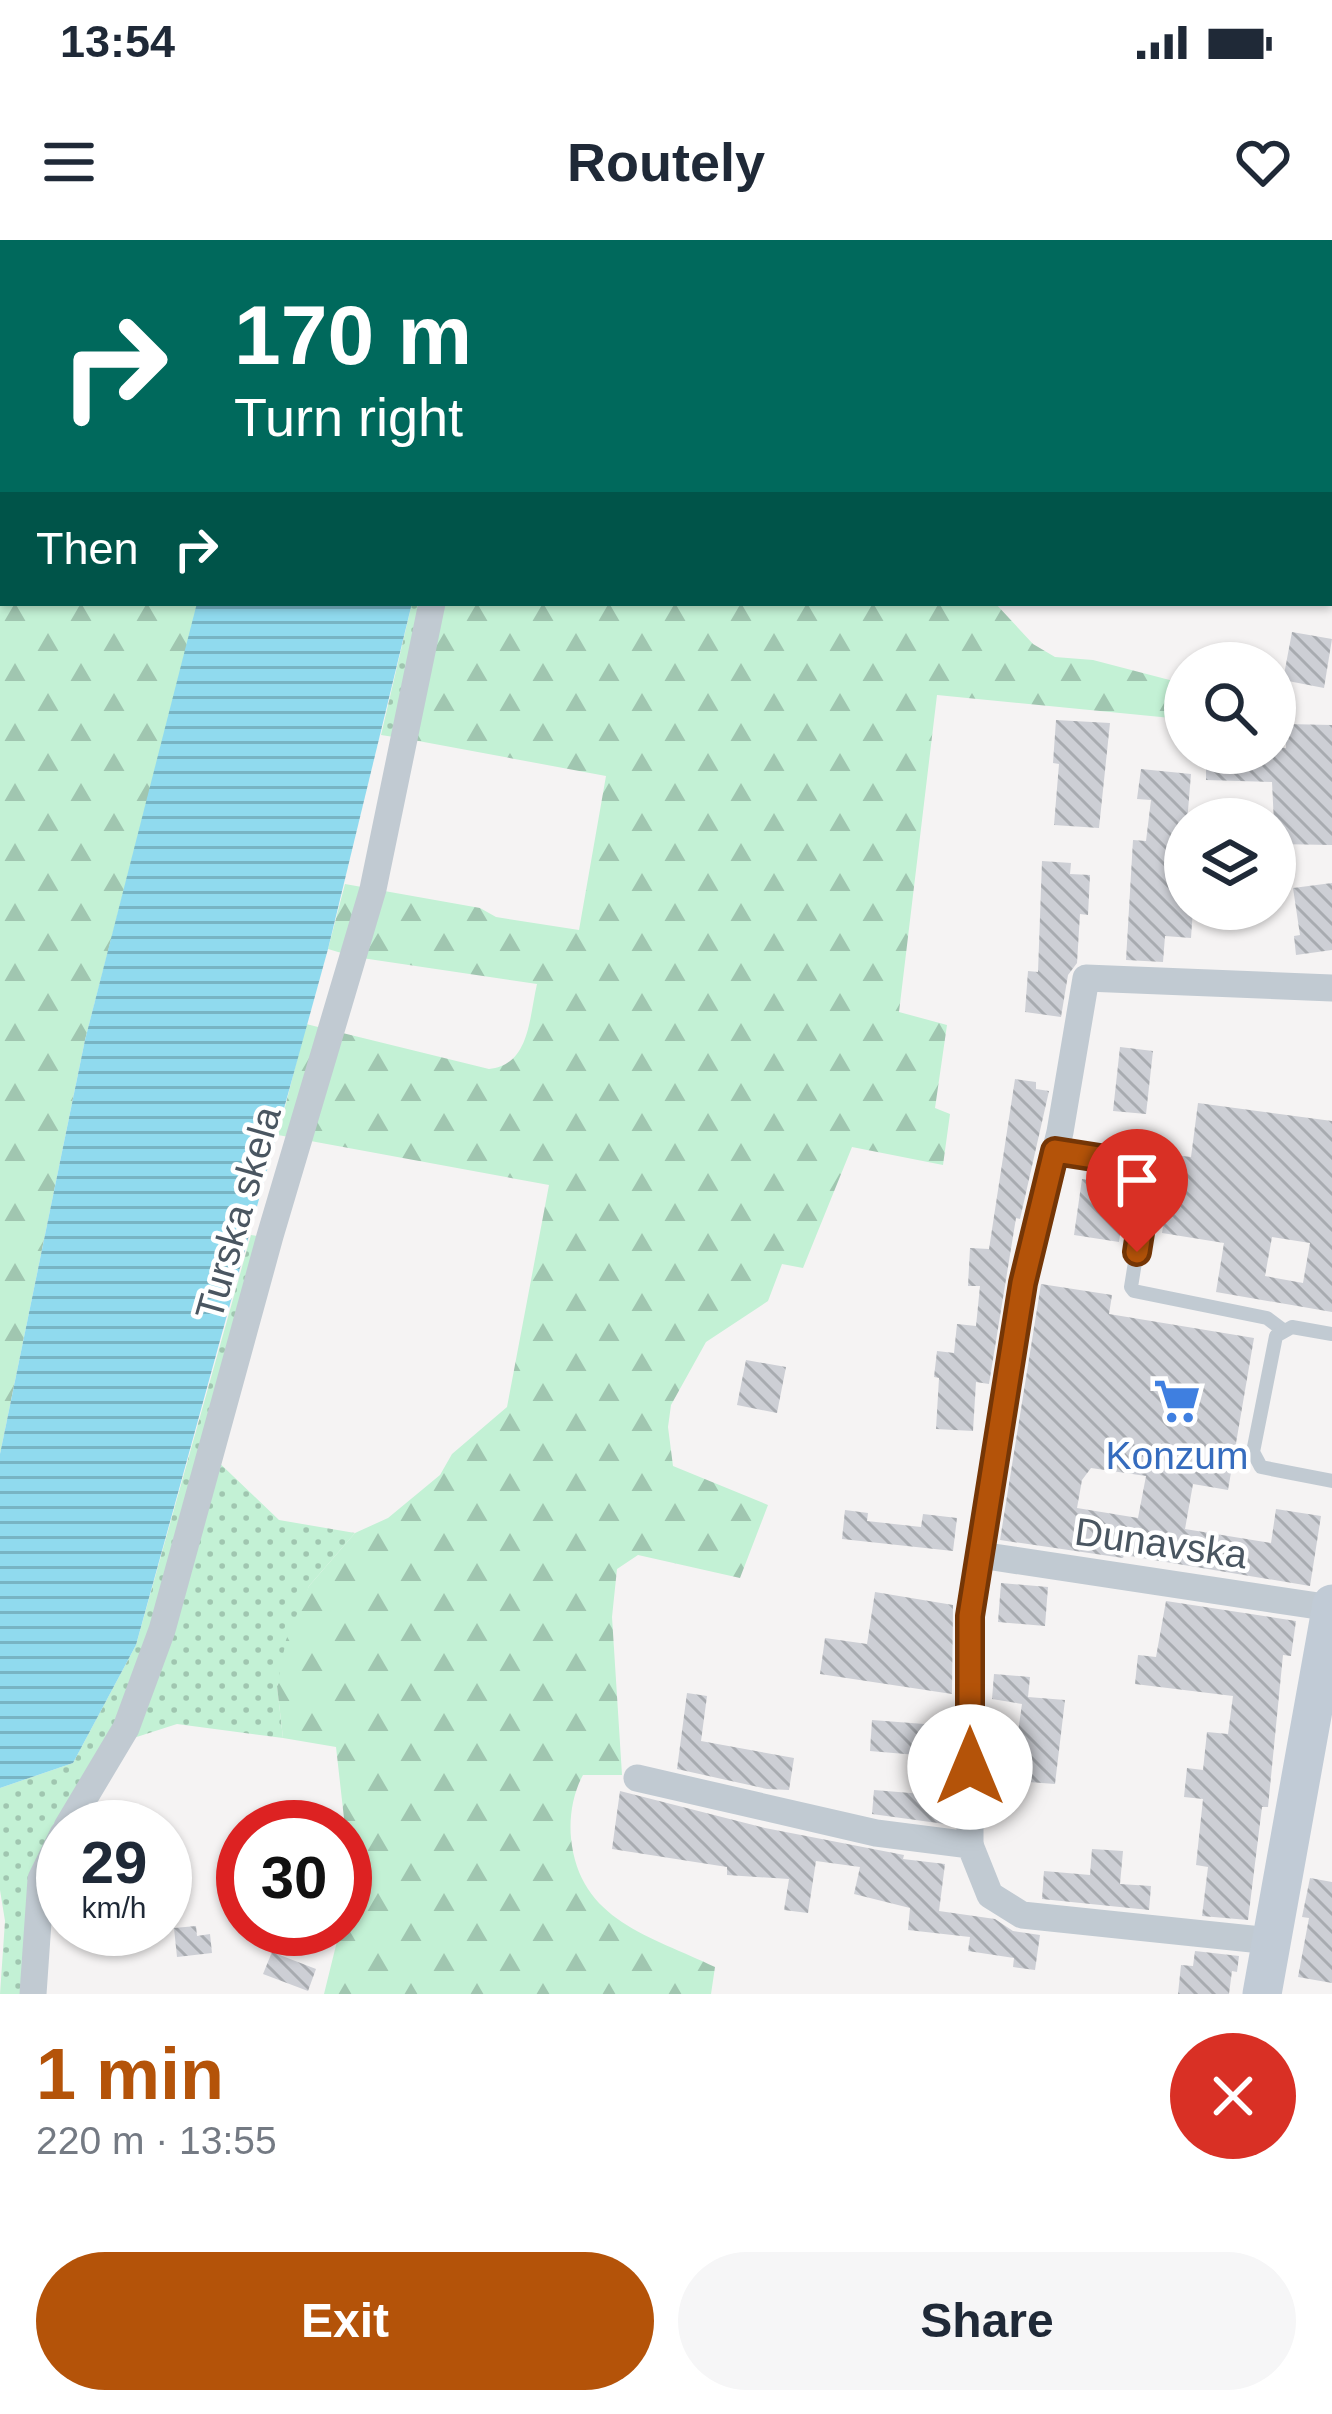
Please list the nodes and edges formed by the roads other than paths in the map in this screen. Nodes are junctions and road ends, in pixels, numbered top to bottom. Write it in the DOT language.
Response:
graph roads {
  1 [pos="431,606"];
  2 [pos="1332,988"];
  3 [pos="1055,1151"];
  4 [pos="1283,1330"];
  5 [pos="1332,1334"];
  6 [pos="1332,1481"];
  7 [pos="980,1556"];
  8 [pos="1332,1606"];
  9 [pos="637,1778"];
  10 [pos="83,1800"];
  11 [pos="970,1845"];
  12 [pos="1271,1941"];
  13 [pos="36,1951"];
  14 [pos="33,1994"];
  15 [pos="1262,1994"];
  1 -- 10 [label="street, Turska skela"];
  2 -- 3 [label="street"];
  3 -- 4 [label="lane"];
  3 -- 7 [label="street"];
  4 -- 5 [label="lane"];
  4 -- 6 [label="lane"];
  7 -- 8 [label="street, Dunavska"];
  7 -- 11 [label="street"];
  8 -- 12 [label="main road"];
  9 -- 11 [label="street"];
  11 -- 12 [label="street"];
  12 -- 15 [label="main road"];
  13 -- 14 [label="street, Turska skela"];
}
